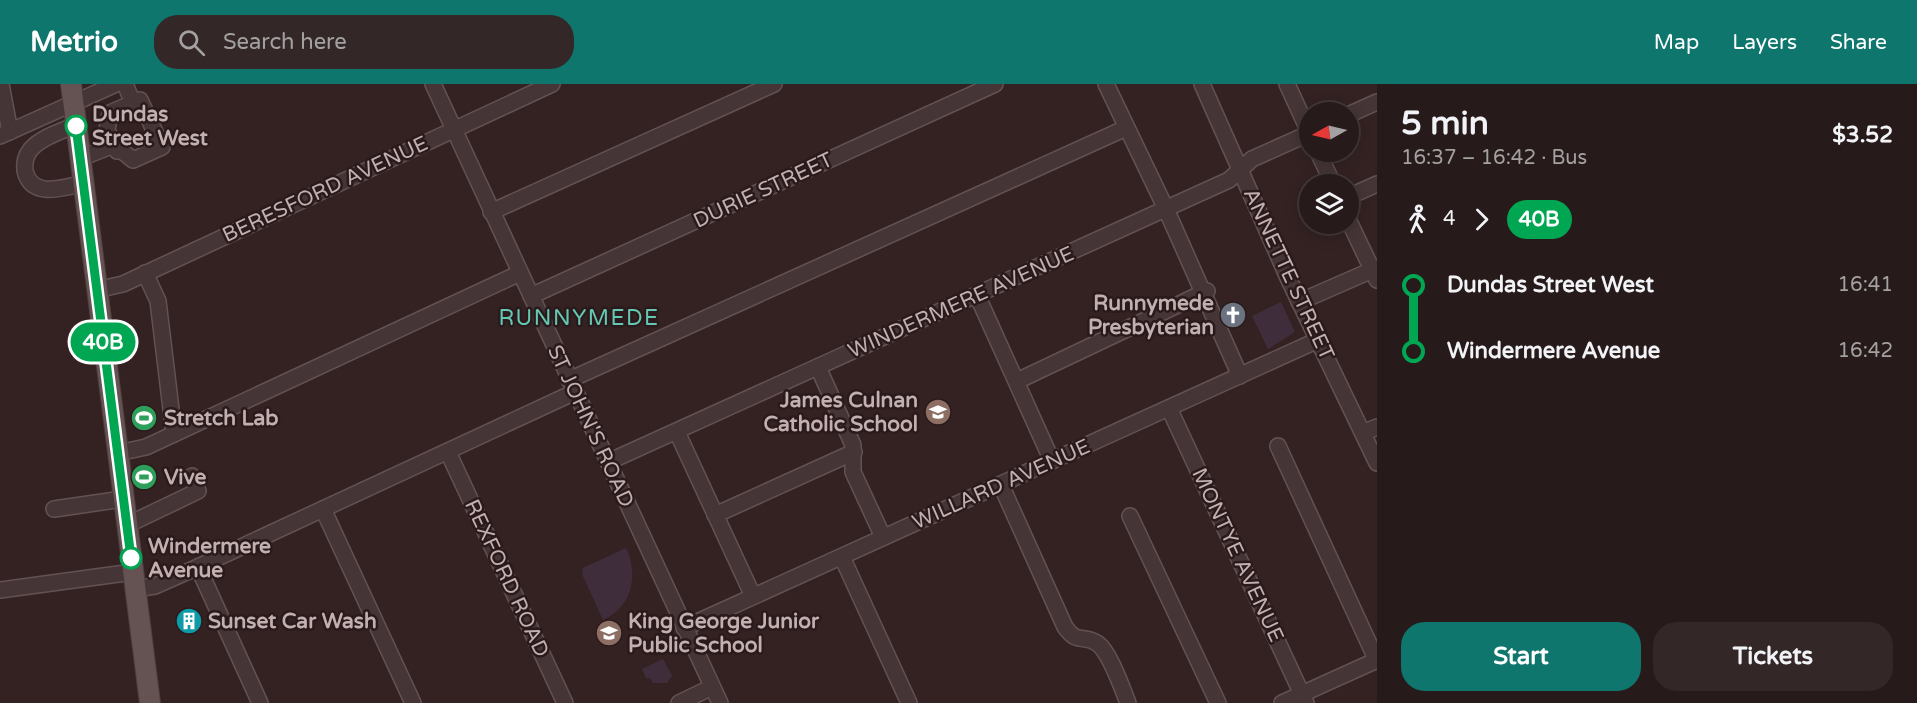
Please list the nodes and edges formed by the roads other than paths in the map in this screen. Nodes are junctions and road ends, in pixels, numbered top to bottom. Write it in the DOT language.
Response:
graph roads {
  1 [pos="1,84"];
  2 [pos="116,84"];
  3 [pos="125,84"];
  4 [pos="433,84"];
  5 [pos="552,84"];
  6 [pos="774,84"];
  7 [pos="995,84"];
  8 [pos="1106,84"];
  9 [pos="1203,84"];
  10 [pos="1287,84"];
  11 [pos="72,94"];
  12 [pos="1377,102"];
  13 [pos="133,103"];
  14 [pos="1359,110"];
  15 [pos="1299,111"];
  16 [pos="76,125"];
  17 [pos="1126,128"];
  18 [pos="453,129"];
  19 [pos="5,134"];
  20 [pos="1299,138"];
  21 [pos="114,145"];
  22 [pos="81,158"];
  23 [pos="1241,170"];
  24 [pos="85,183"];
  25 [pos="1377,184"];
  26 [pos="1359,192"];
  27 [pos="1166,209"];
  28 [pos="491,212"];
  29 [pos="1356,234"];
  30 [pos="146,273"];
  31 [pos="520,273"];
  32 [pos="1376,273"];
  33 [pos="96,290"];
  34 [pos="1205,292"];
  35 [pos="977,295"];
  36 [pos="531,296"];
  37 [pos="1299,302"];
  38 [pos="1318,340"];
  39 [pos="818,367"];
  40 [pos="1239,376"];
  41 [pos="1017,381"];
  42 [pos="572,386"];
  43 [pos="1169,408"];
  44 [pos="1370,430"];
  45 [pos="677,432"];
  46 [pos="174,434"];
  47 [pos="1278,446"];
  48 [pos="448,452"];
  49 [pos="854,452"];
  50 [pos="118,453"];
  51 [pos="1052,461"];
  52 [pos="608,462"];
  53 [pos="1377,463"];
  54 [pos="192,476"];
  55 [pos="1000,485"];
  56 [pos="123,499"];
  57 [pos="54,509"];
  58 [pos="323,509"];
  59 [pos="715,515"];
  60 [pos="1130,516"];
  61 [pos="127,525"];
  62 [pos="883,537"];
  63 [pos="842,557"];
  64 [pos="198,567"];
  65 [pos="134,581"];
  66 [pos="0,590"];
  67 [pos="753,596"];
  68 [pos="684,628"];
  69 [pos="1377,661"];
  70 [pos="712,687"];
  71 [pos="1304,699"];
  72 [pos="150,703"];
  73 [pos="260,703"];
  74 [pos="413,703"];
  75 [pos="565,703"];
  76 [pos="678,703"];
  77 [pos="720,703"];
  78 [pos="909,703"];
  79 [pos="1128,703"];
  80 [pos="1218,703"];
  81 [pos="1282,703"];
  1 -- 19 [label="street"];
  2 -- 11 [label="street"];
  3 -- 13 [label="street"];
  4 -- 18 [label="street, ST JOHN'S ROAD"];
  5 -- 18 [label="street, BERESFORD AVENUE"];
  6 -- 28 [label="street"];
  7 -- 36 [label="street, DURIE STREET"];
  8 -- 17 [label="street"];
  9 -- 23 [label="street, ANNETTE STREET"];
  10 -- 15 [label="street"];
  11 -- 16 [label="main road"];
  11 -- 19 [label="street"];
  12 -- 14 [label="street"];
  13 -- 21 [label="street"];
  13 -- 21 [label="street"];
  16 -- 22 [label="main road"];
  16 -- 24 [label="street"];
  17 -- 27 [label="street"];
  17 -- 42 [label="street"];
  18 -- 28 [label="street, ST JOHN'S ROAD"];
  18 -- 30 [label="street, BERESFORD AVENUE"];
  20 -- 23 [label="street, WINDERMERE AVENUE"];
  21 -- 22 [label="street"];
  22 -- 24 [label="main road"];
  23 -- 27 [label="street, WINDERMERE AVENUE"];
  23 -- 37 [label="street, ANNETTE STREET"];
  24 -- 33 [label="main road"];
  25 -- 26 [label="street"];
  27 -- 34 [label="street"];
  27 -- 35 [label="street, WINDERMERE AVENUE"];
  28 -- 31 [label="street, ST JOHN'S ROAD"];
  29 -- 32 [label="street"];
  30 -- 33 [label="street, BERESFORD AVENUE"];
  30 -- 46 [label="street"];
  31 -- 36 [label="street, ST JOHN'S ROAD"];
  31 -- 46 [label="street"];
  32 -- 37 [label="street"];
  33 -- 50 [label="main road"];
  34 -- 40 [label="street"];
  34 -- 41 [label="street"];
  35 -- 39 [label="street, WINDERMERE AVENUE"];
  35 -- 41 [label="street"];
  36 -- 42 [label="street, ST JOHN'S ROAD"];
  37 -- 38 [label="street, ANNETTE STREET"];
  38 -- 40 [label="street, WILLARD AVENUE"];
  38 -- 44 [label="street, ANNETTE STREET"];
  39 -- 45 [label="street, WINDERMERE AVENUE"];
  39 -- 49 [label="street"];
  40 -- 43 [label="street, WILLARD AVENUE"];
  41 -- 51 [label="street"];
  42 -- 48 [label="street"];
  42 -- 52 [label="street, ST JOHN'S ROAD"];
  43 -- 51 [label="street, WILLARD AVENUE"];
  43 -- 71 [label="street, MONTYE AVENUE"];
  44 -- 53 [label="street, ANNETTE STREET"];
  45 -- 52 [label="street, WINDERMERE AVENUE"];
  45 -- 59 [label="street"];
  46 -- 50 [label="street"];
  47 -- 69 [label="street"];
  48 -- 58 [label="street"];
  48 -- 75 [label="street, REXFORD ROAD"];
  49 -- 59 [label="street"];
  49 -- 62 [label="street"];
  50 -- 56 [label="main road"];
  51 -- 55 [label="street, WILLARD AVENUE"];
  52 -- 68 [label="street, ST JOHN'S ROAD"];
  54 -- 61 [label="street"];
  55 -- 62 [label="street, WILLARD AVENUE"];
  55 -- 79 [label="street"];
  56 -- 57 [label="street"];
  56 -- 61 [label="main road"];
  58 -- 64 [label="street"];
  58 -- 74 [label="street"];
  59 -- 67 [label="street"];
  60 -- 80 [label="street"];
  61 -- 65 [label="main road"];
  62 -- 63 [label="street, WILLARD AVENUE"];
  63 -- 67 [label="street, WILLARD AVENUE"];
  63 -- 78 [label="street"];
  64 -- 65 [label="street"];
  64 -- 73 [label="street"];
  65 -- 66 [label="street"];
  65 -- 72 [label="main road"];
  67 -- 68 [label="street, WILLARD AVENUE"];
  68 -- 70 [label="street, ST JOHN'S ROAD"];
  69 -- 71 [label="street"];
  70 -- 76 [label="street"];
  70 -- 77 [label="street, ST JOHN'S ROAD"];
  71 -- 81 [label="street"];
}
